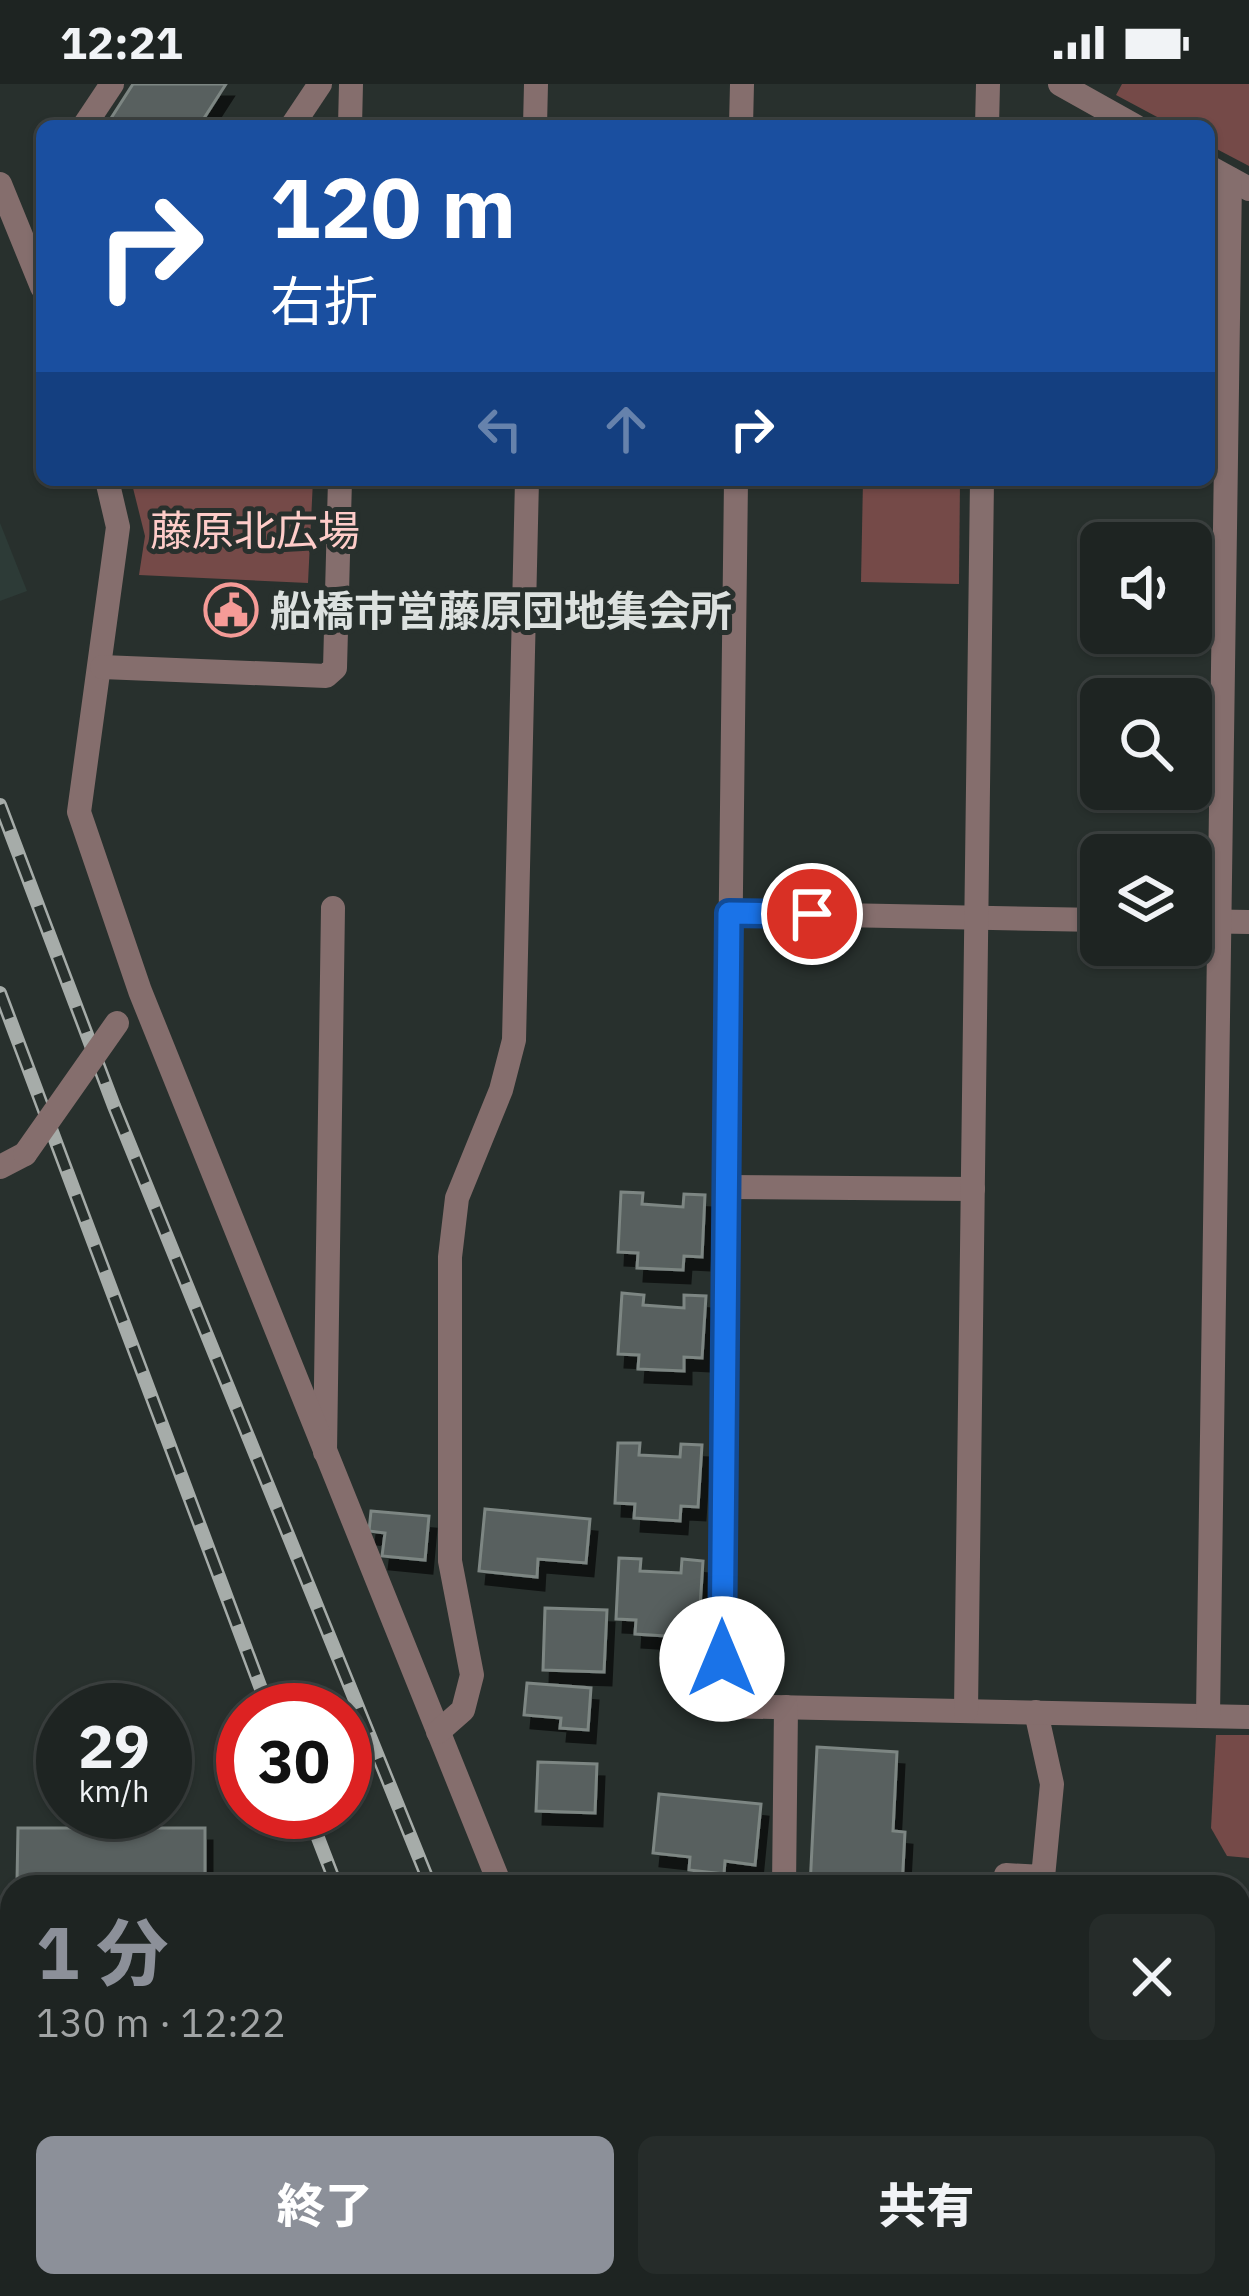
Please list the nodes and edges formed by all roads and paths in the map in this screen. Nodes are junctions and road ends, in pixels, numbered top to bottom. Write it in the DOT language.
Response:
graph roads {
  1 [pos="112,84"];
  2 [pos="320,84"];
  3 [pos="351,84"];
  4 [pos="536,84"];
  5 [pos="742,84"];
  6 [pos="988,84"];
  7 [pos="1060,84"];
  8 [pos="88,120"];
  9 [pos="296,120"];
  10 [pos="350,120"];
  11 [pos="535,120"];
  12 [pos="741,120"];
  13 [pos="987,120"];
  14 [pos="1125,120"];
  15 [pos="1229,178"];
  16 [pos="0,184"];
  17 [pos="36,272"];
  18 [pos="108,486"];
  19 [pos="340,486"];
  20 [pos="527,486"];
  21 [pos="736,486"];
  22 [pos="982,486"];
  23 [pos="102,668"];
  24 [pos="333,908"];
  25 [pos="729,913"];
  26 [pos="976,917"];
  27 [pos="1080,919"];
  28 [pos="1212,922"];
  29 [pos="1219,922"];
  30 [pos="1249,922"];
  31 [pos="140,991"];
  32 [pos="0,1167"];
  33 [pos="725,1186"];
  34 [pos="0,1189"];
  35 [pos="973,1189"];
  36 [pos="326,1460"];
  37 [pos="786,1707"];
  38 [pos="965,1711"];
  39 [pos="1036,1712"];
  40 [pos="1208,1716"];
  41 [pos="1249,1717"];
  42 [pos="438,1732"];
  43 [pos="496,1875"];
  44 [pos="784,1875"];
  45 [pos="1042,1875"];
  1 -- 8 [label="street"];
  2 -- 9 [label="street"];
  3 -- 10 [label="street"];
  4 -- 11 [label="street"];
  5 -- 12 [label="street"];
  6 -- 13 [label="street"];
  7 -- 14 [label="street"];
  15 -- 29 [label="street"];
  16 -- 17 [label="street"];
  18 -- 23 [label="street"];
  19 -- 23 [label="street"];
  20 -- 42 [label="street"];
  21 -- 25 [label="street"];
  22 -- 26 [label="street"];
  23 -- 31 [label="street"];
  24 -- 36 [label="street"];
  25 -- 26 [label="street"];
  25 -- 33 [label="street"];
  26 -- 27 [label="street"];
  26 -- 35 [label="street"];
  28 -- 29 [label="street"];
  29 -- 30 [label="street"];
  29 -- 40 [label="street"];
  31 -- 32 [label="street, bridge"];
  31 -- 36 [label="street"];
  32 -- 34 [label="street"];
  33 -- 35 [label="street"];
  33 -- 37 [label="street"];
  35 -- 38 [label="street"];
  36 -- 42 [label="street"];
  37 -- 38 [label="street"];
  37 -- 44 [label="street"];
  38 -- 39 [label="street"];
  39 -- 40 [label="street"];
  39 -- 45 [label="street"];
  40 -- 41 [label="street"];
  42 -- 43 [label="street"];
}
